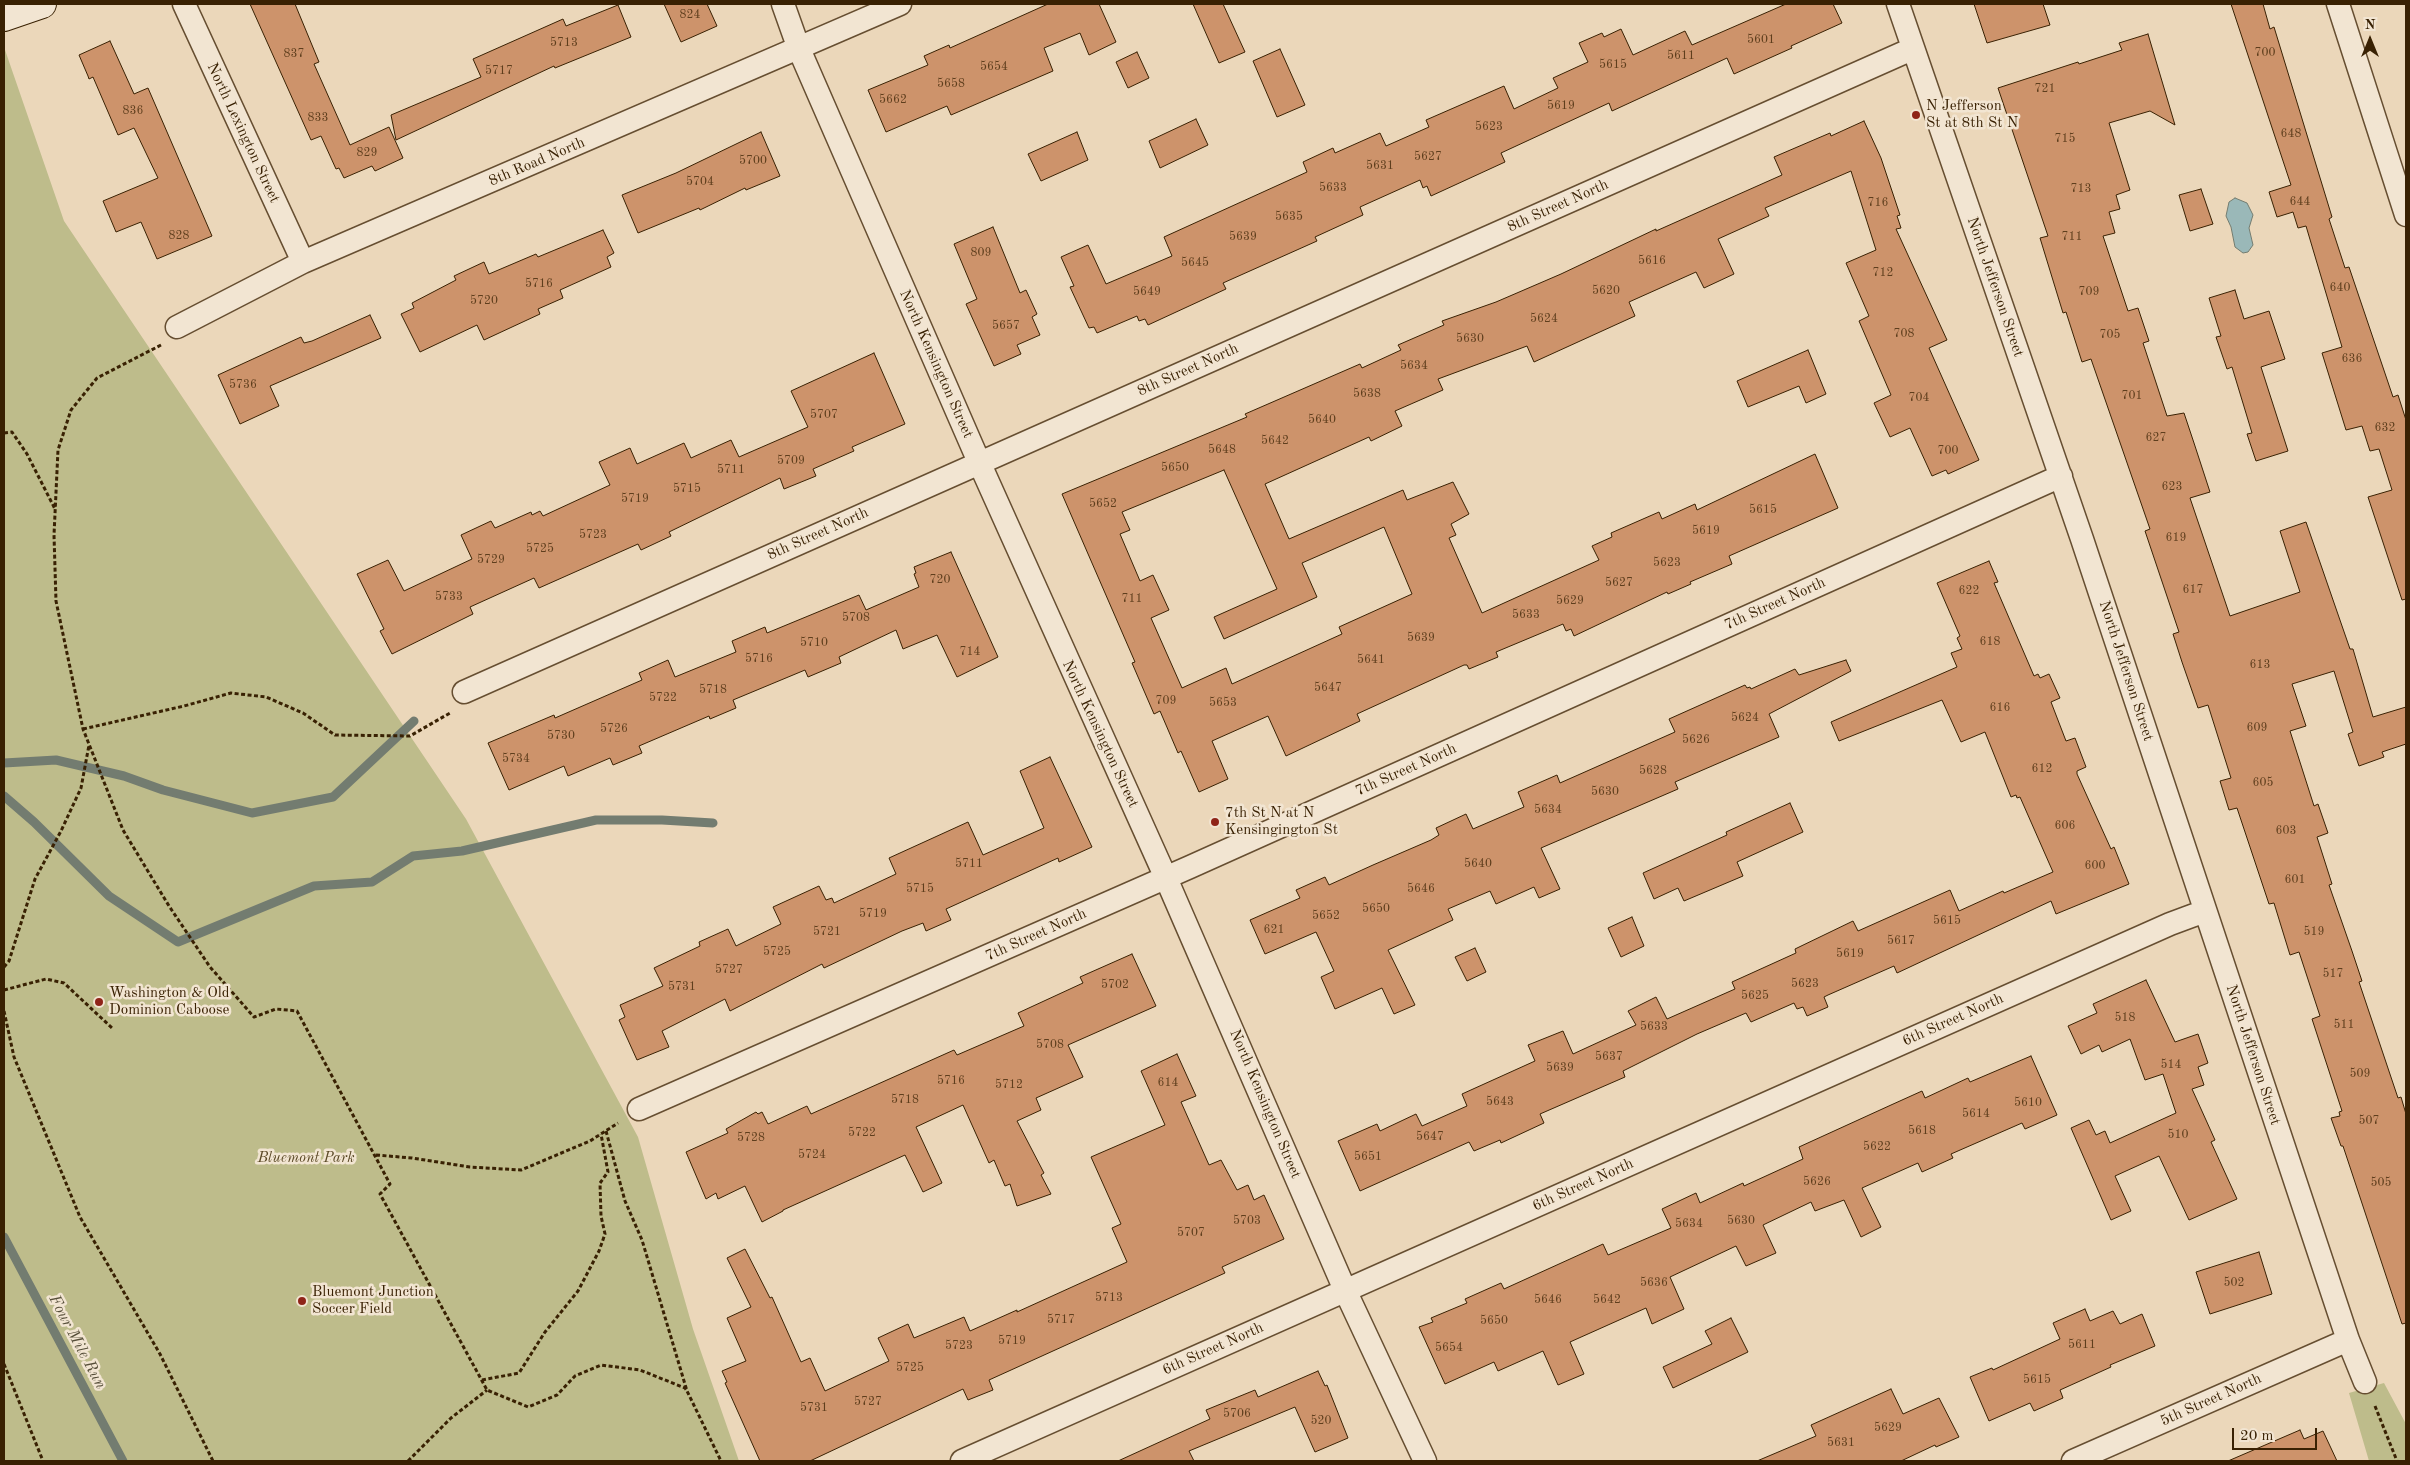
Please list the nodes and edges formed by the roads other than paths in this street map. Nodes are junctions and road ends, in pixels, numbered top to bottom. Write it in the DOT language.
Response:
graph roads {
  1 [pos="42,4"];
  2 [pos="184,4"];
  3 [pos="783,4"];
  4 [pos="900,4"];
  5 [pos="1898,4"];
  6 [pos="2338,4"];
  7 [pos="4,17"];
  8 [pos="799,49"];
  9 [pos="1912,49"];
  10 [pos="2406,215"];
  11 [pos="303,262"];
  12 [pos="177,327"];
  13 [pos="979,462"];
  14 [pos="2061,476"];
  15 [pos="464,692"];
  16 [pos="1166,878"];
  17 [pos="2205,911"];
  18 [pos="639,1109"];
  19 [pos="1345,1290"];
  20 [pos="2348,1340"];
  21 [pos="2365,1382"];
  22 [pos="962,1461"];
  23 [pos="1425,1461"];
  24 [pos="2074,1461"];
  1 -- 7 [label="main road"];
  2 -- 11 [label="street, North Lexington Street"];
  3 -- 8 [label="street, North Kensington Street"];
  4 -- 8 [label="street, 8th Road North"];
  5 -- 9 [label="street, North Jefferson Street"];
  6 -- 10 [label="street"];
  8 -- 11 [label="street, 8th Road North"];
  8 -- 13 [label="street, North Kensington Street"];
  9 -- 13 [label="street, 8th Street North"];
  9 -- 14 [label="street, North Jefferson Street"];
  11 -- 12 [label="street, 8th Road North"];
  13 -- 15 [label="street, 8th Street North"];
  13 -- 16 [label="street, North Kensington Street"];
  14 -- 16 [label="street, 7th Street North"];
  14 -- 17 [label="street, North Jefferson Street"];
  16 -- 18 [label="street, 7th Street North"];
  16 -- 19 [label="street, North Kensington Street"];
  17 -- 19 [label="street, 6th Street North"];
  17 -- 20 [label="street, North Jefferson Street"];
  19 -- 22 [label="street, 6th Street North"];
  19 -- 23 [label="street, North Kensington Street"];
  20 -- 21 [label="street, North Jefferson Street"];
  20 -- 24 [label="street, 5th Street North"];
}
